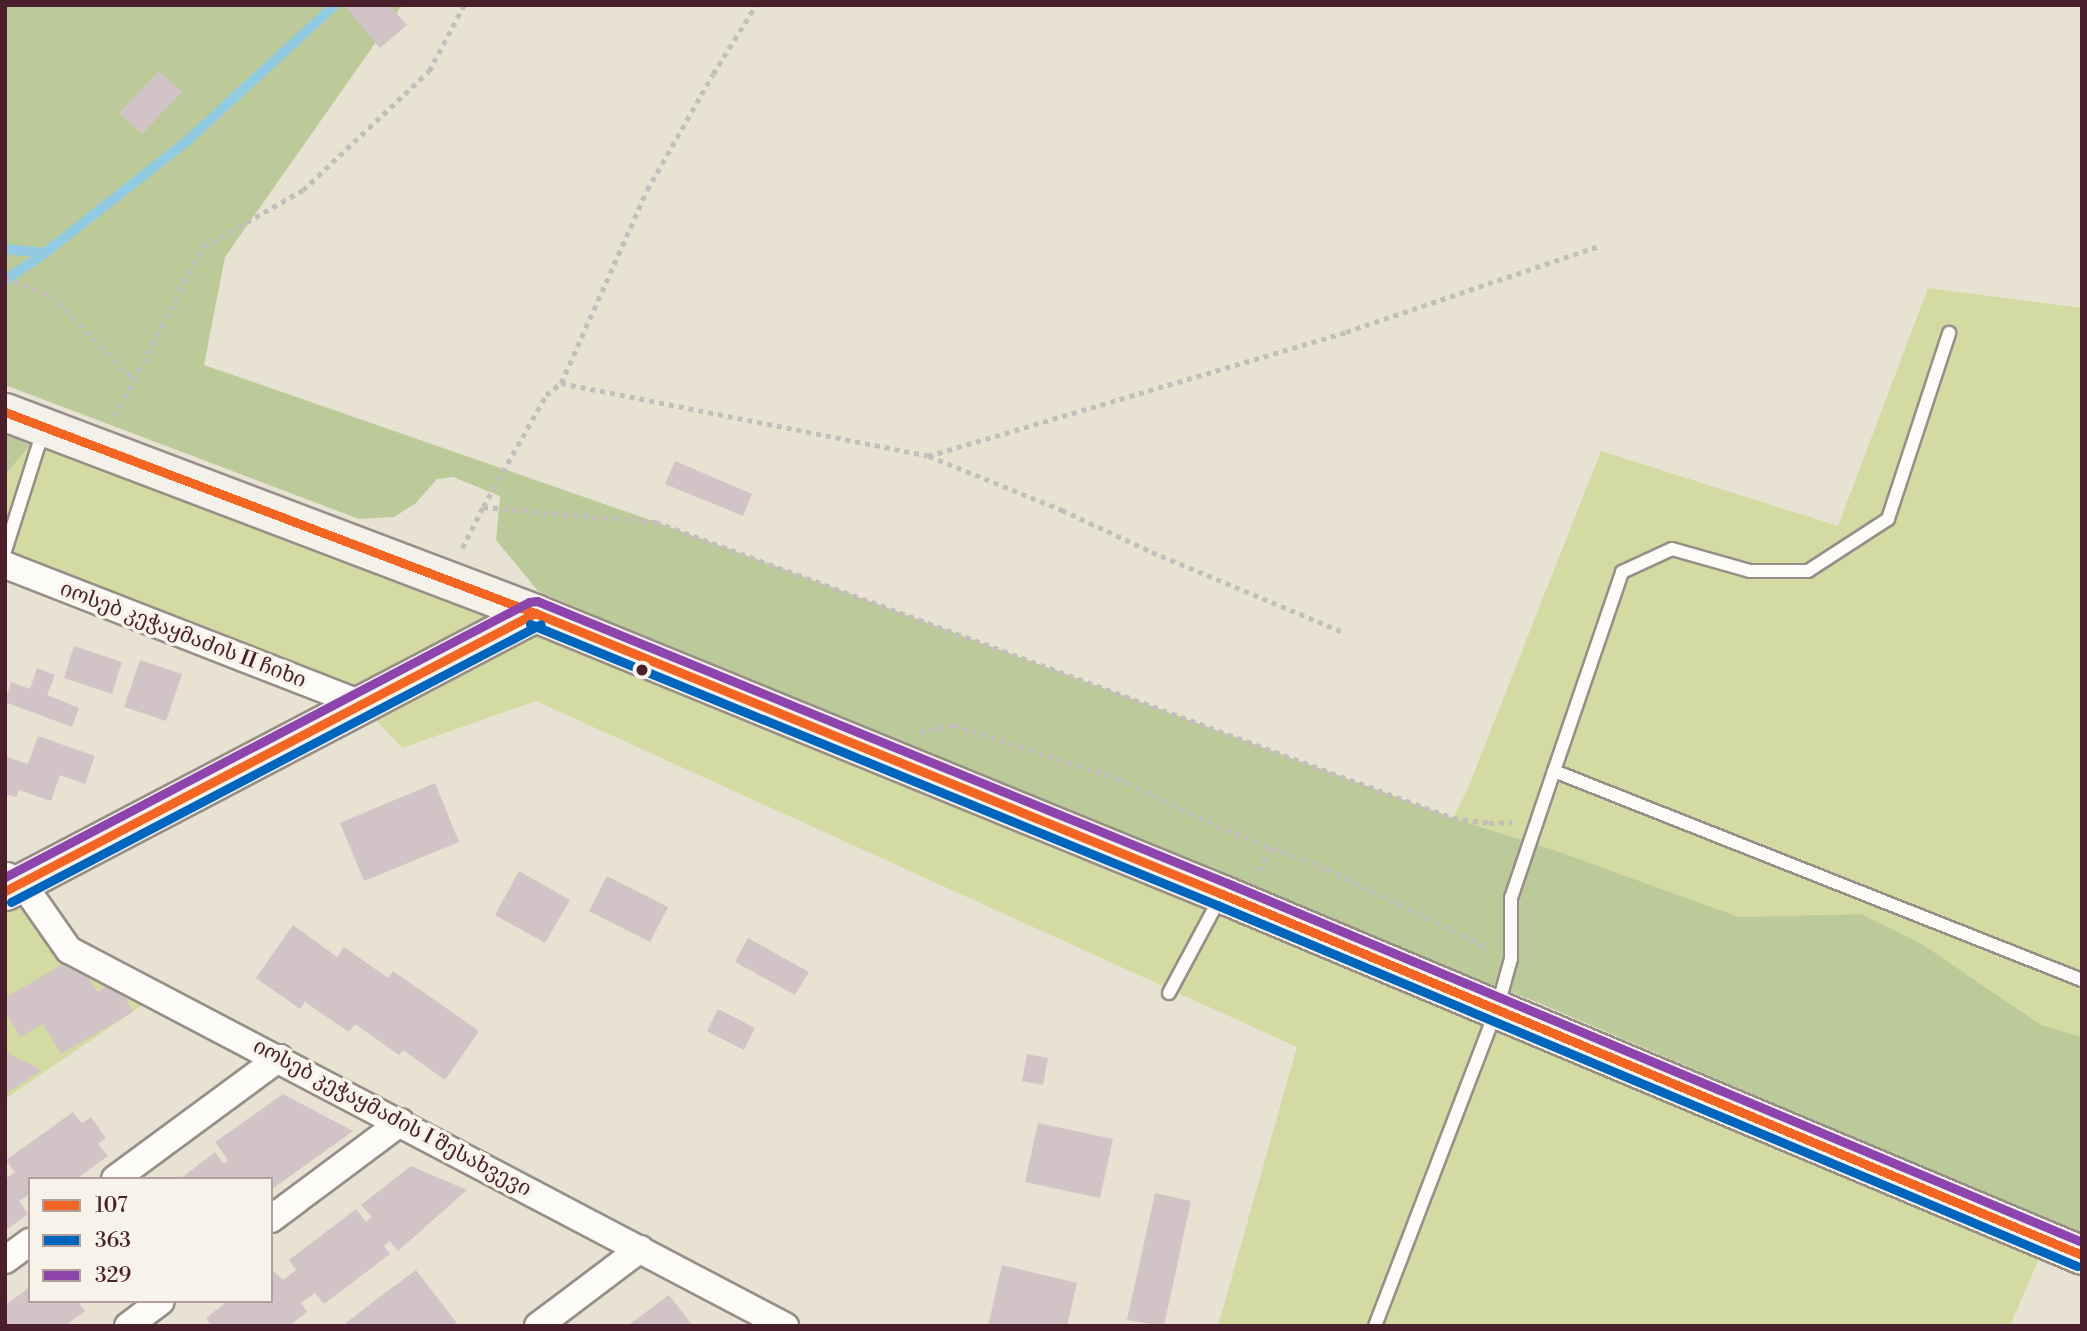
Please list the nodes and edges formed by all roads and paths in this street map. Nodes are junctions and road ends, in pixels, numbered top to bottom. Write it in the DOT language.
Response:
graph roads {
  1 [pos="464,5"];
  2 [pos="756,5"];
  3 [pos="1598,246"];
  4 [pos="5,278"];
  5 [pos="1949,333"];
  6 [pos="134,380"];
  7 [pos="561,383"];
  8 [pos="5,412"];
  9 [pos="45,428"];
  10 [pos="98,448"];
  11 [pos="928,456"];
  12 [pos="483,507"];
  13 [pos="5,551"];
  14 [pos="5,565"];
  15 [pos="447,579"];
  16 [pos="535,613"];
  17 [pos="1341,631"];
  18 [pos="362,704"];
  19 [pos="877,754"];
  20 [pos="1554,771"];
  21 [pos="1541,808"];
  22 [pos="11,883"];
  23 [pos="1222,894"];
  24 [pos="1511,959"];
  25 [pos="2082,980"];
  26 [pos="1169,993"];
  27 [pos="1497,1009"];
  28 [pos="279,1058"];
  29 [pos="401,1122"];
  30 [pos="119,1177"];
  31 [pos="273,1218"];
  32 [pos="28,1243"];
  33 [pos="640,1248"];
  34 [pos="2082,1255"];
  35 [pos="5,1260"];
  36 [pos="158,1303"];
  37 [pos="128,1326"];
  38 [pos="538,1326"];
  39 [pos="785,1326"];
  40 [pos="1375,1326"];
  1 -- 6 [label="path"];
  2 -- 7 [label="path"];
  3 -- 11 [label="path"];
  4 -- 6 [label="path"];
  5 -- 20 [label="lane"];
  6 -- 10 [label="path"];
  7 -- 11 [label="path"];
  7 -- 12 [label="path"];
  8 -- 9 [label="main road"];
  9 -- 10 [label="main road"];
  9 -- 13 [label="lane"];
  10 -- 15 [label="main road"];
  11 -- 17 [label="path"];
  12 -- 15 [label="path"];
  12 -- 21 [label="path"];
  14 -- 18 [label="street, იოსებ კეჭაყმაძის II ჩიხი"];
  15 -- 16 [label="main road"];
  16 -- 18 [label="main road"];
  16 -- 19 [label="main road"];
  18 -- 22 [label="main road"];
  19 -- 23 [label="main road"];
  19 -- 24 [label="path"];
  20 -- 21 [label="lane"];
  20 -- 25 [label="lane"];
  21 -- 24 [label="lane"];
  22 -- 28 [label="street, იოსებ კეჭაყმაძის I შესახვევი"];
  23 -- 26 [label="lane"];
  23 -- 27 [label="main road"];
  24 -- 27 [label="lane"];
  27 -- 34 [label="main road"];
  27 -- 40 [label="lane"];
  28 -- 29 [label="street, იოსებ კეჭაყმაძის I შესახვევი"];
  28 -- 30 [label="street"];
  29 -- 31 [label="street"];
  29 -- 33 [label="street, იოსებ კეჭაყმაძის I შესახვევი"];
  32 -- 35 [label="street"];
  33 -- 38 [label="street"];
  33 -- 39 [label="street, იოსებ კეჭაყმაძის I შესახვევი"];
  36 -- 37 [label="street"];
}
